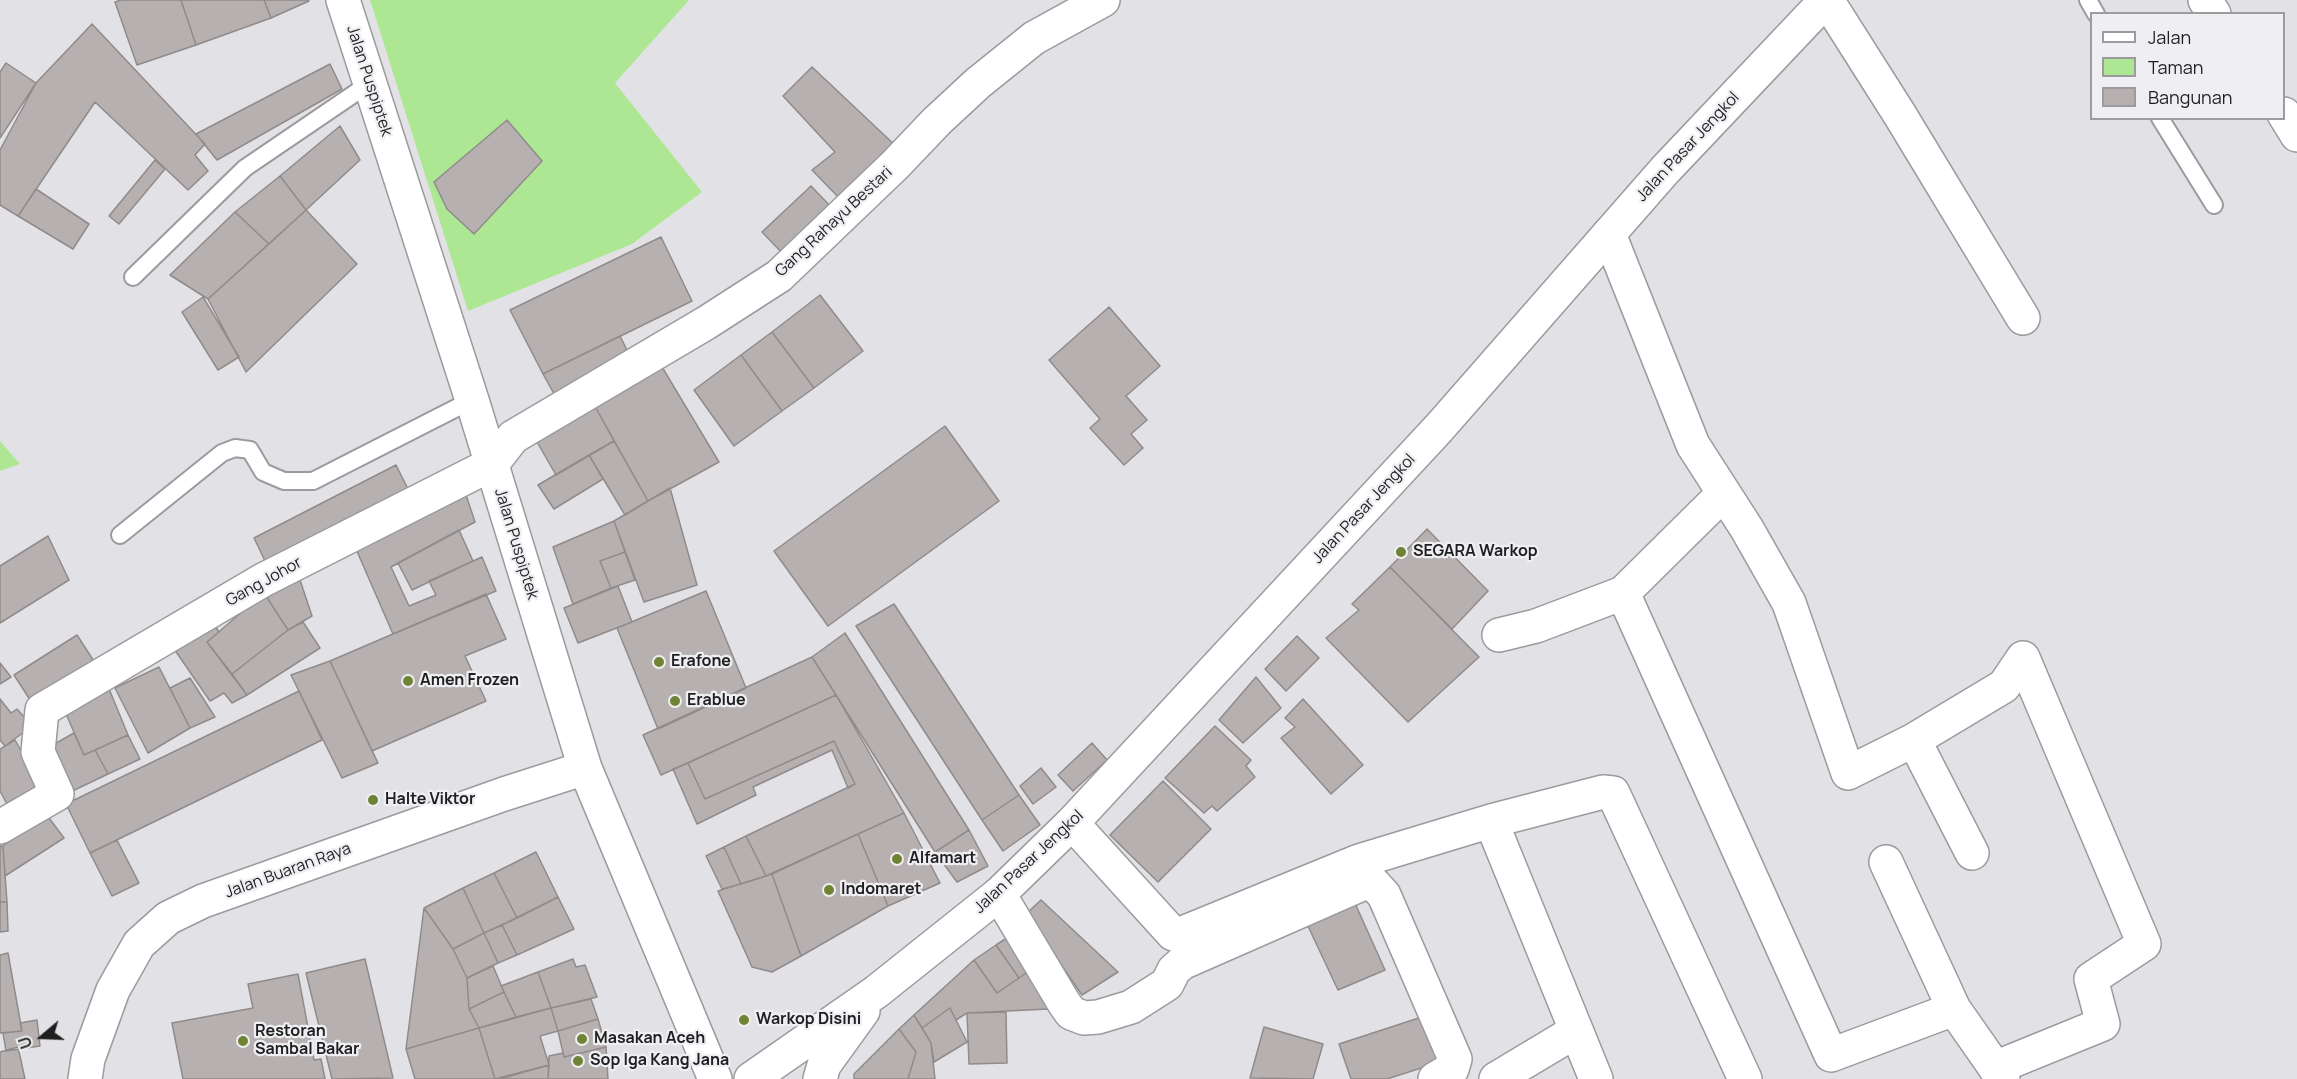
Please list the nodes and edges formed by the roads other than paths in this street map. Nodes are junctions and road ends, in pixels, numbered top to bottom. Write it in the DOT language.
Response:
graph roads {
  1 [pos="343,0"];
  2 [pos="1103,0"];
  3 [pos="1826,0"];
  4 [pos="370,82"];
  5 [pos="2285,117"];
  6 [pos="2161,120"];
  7 [pos="2297,135"];
  8 [pos="2214,205"];
  9 [pos="1609,234"];
  10 [pos="133,278"];
  11 [pos="2023,318"];
  12 [pos="472,400"];
  13 [pos="492,464"];
  14 [pos="1724,493"];
  15 [pos="120,535"];
  16 [pos="1623,593"];
  17 [pos="1499,635"];
  18 [pos="1914,740"];
  19 [pos="585,768"];
  20 [pos="1491,821"];
  21 [pos="1072,823"];
  22 [pos="0,827"];
  23 [pos="1972,853"];
  24 [pos="1886,862"];
  25 [pos="999,894"];
  26 [pos="876,992"];
  27 [pos="1954,1009"];
  28 [pos="1576,1031"];
  29 [pos="1999,1074"];
  30 [pos="85,1079"];
  31 [pos="715,1079"];
  32 [pos="751,1079"];
  33 [pos="820,1079"];
  34 [pos="1435,1079"];
  35 [pos="1496,1079"];
  36 [pos="1596,1079"];
  37 [pos="1745,1079"];
  1 -- 4 [label="street, Jalan Puspiptek"];
  2 -- 13 [label="street, Gang Rahayu Bestari"];
  3 -- 9 [label="street, Jalan Pasar Jengkol"];
  3 -- 11 [label="street"];
  4 -- 10 [label="lane"];
  4 -- 12 [label="street, Jalan Puspiptek"];
  5 -- 7 [label="street"];
  6 -- 8 [label="lane"];
  9 -- 14 [label="street"];
  9 -- 21 [label="street, Jalan Pasar Jengkol"];
  12 -- 13 [label="street, Jalan Puspiptek"];
  12 -- 15 [label="lane"];
  13 -- 19 [label="street, Jalan Puspiptek"];
  13 -- 22 [label="street, Gang Johor"];
  14 -- 16 [label="street"];
  14 -- 18 [label="street"];
  16 -- 17 [label="street"];
  16 -- 27 [label="street"];
  18 -- 23 [label="street"];
  18 -- 29 [label="street"];
  19 -- 30 [label="street, Jalan Buaran Raya"];
  19 -- 31 [label="street, Jalan Puspiptek"];
  20 -- 21 [label="street"];
  20 -- 28 [label="street"];
  20 -- 37 [label="street"];
  21 -- 25 [label="street, Jalan Pasar Jengkol"];
  24 -- 27 [label="street"];
  25 -- 26 [label="street, Jalan Pasar Jengkol"];
  25 -- 34 [label="street"];
  26 -- 32 [label="street"];
  26 -- 33 [label="street"];
  27 -- 29 [label="street"];
  28 -- 35 [label="street"];
  28 -- 36 [label="street"];
}
